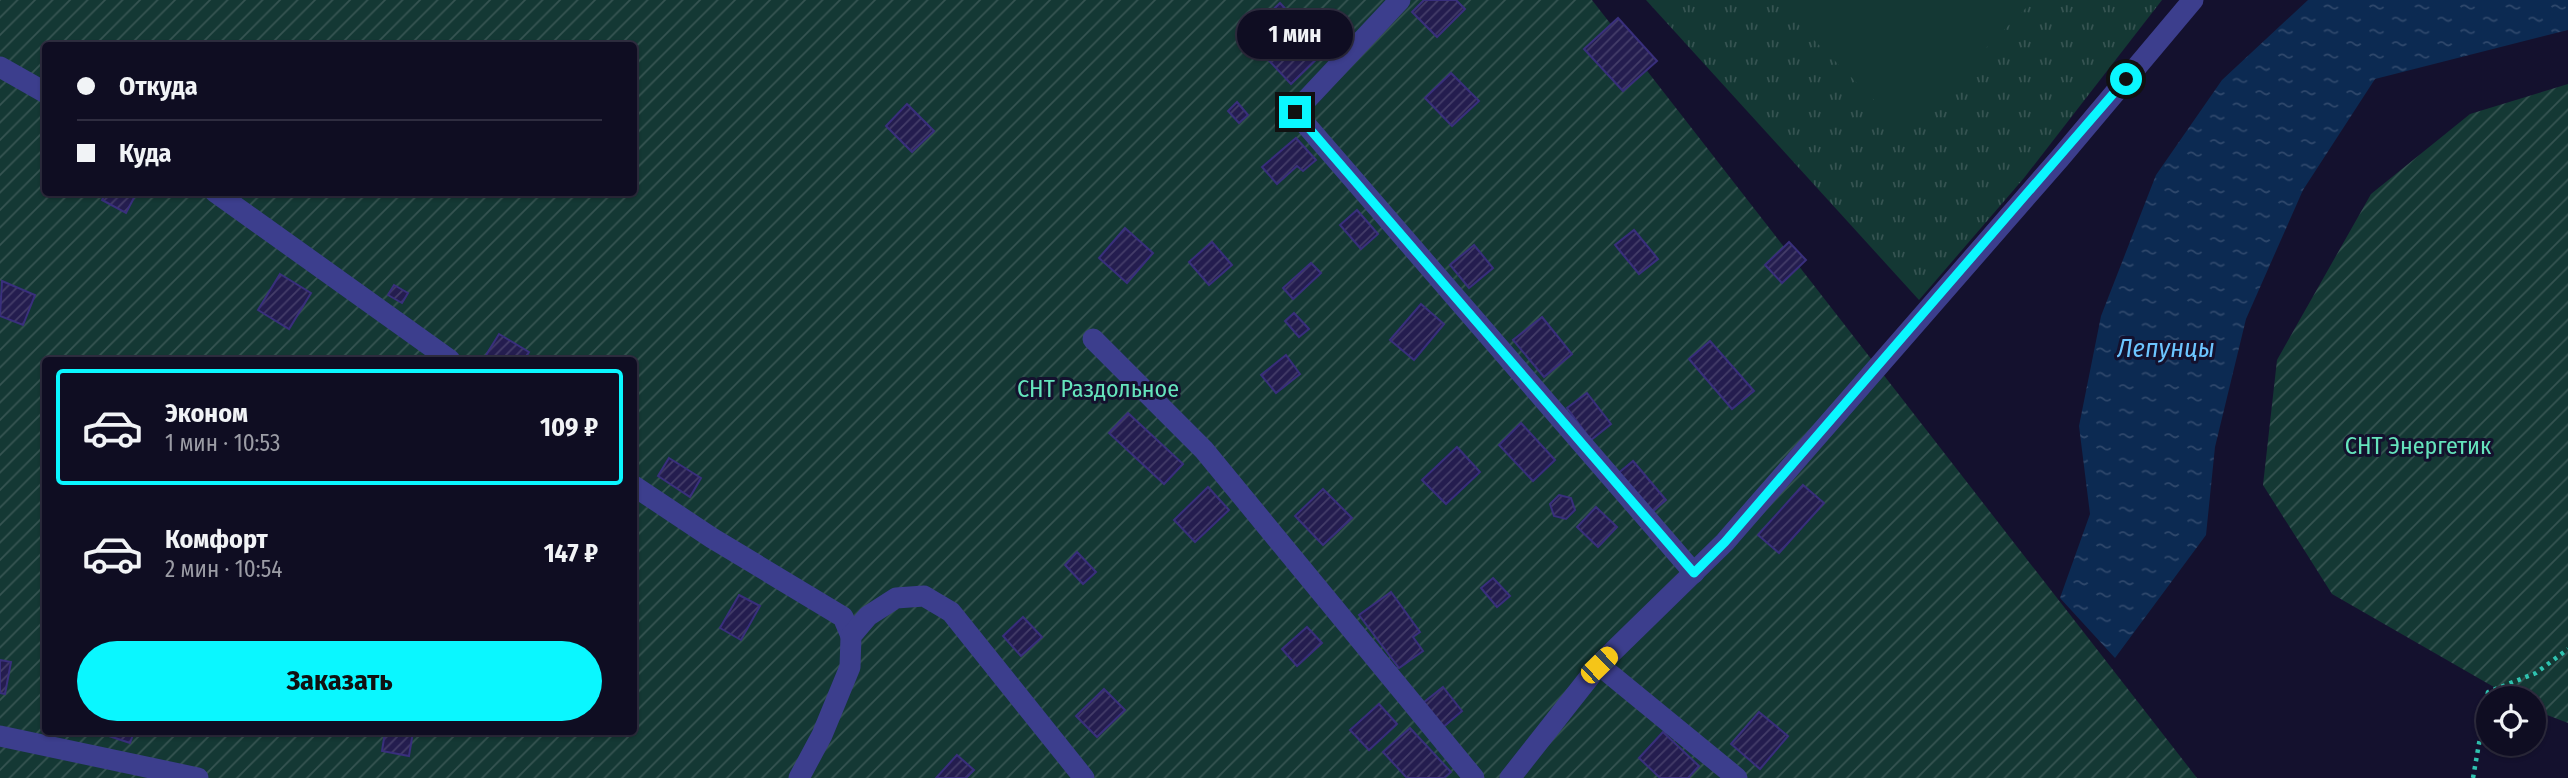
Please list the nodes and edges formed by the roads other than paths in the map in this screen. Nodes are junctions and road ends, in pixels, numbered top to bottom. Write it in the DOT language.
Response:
graph roads {
  1 [pos="1400,0"];
  2 [pos="2193,0"];
  3 [pos="0,67"];
  4 [pos="42,91"];
  5 [pos="221,196"];
  6 [pos="1093,339"];
  7 [pos="446,357"];
  8 [pos="637,488"];
  9 [pos="1694,573"];
  10 [pos="851,636"];
  11 [pos="1599,665"];
  12 [pos="0,736"];
  13 [pos="198,778"];
  14 [pos="799,778"];
  15 [pos="1084,778"];
  16 [pos="1474,778"];
  17 [pos="1510,778"];
  18 [pos="1737,778"];
  1 -- 9 [label="lane"];
  2 -- 9 [label="lane"];
  3 -- 4 [label="lane"];
  5 -- 7 [label="lane"];
  6 -- 16 [label="lane"];
  8 -- 10 [label="lane"];
  9 -- 11 [label="lane"];
  10 -- 14 [label="lane"];
  10 -- 15 [label="lane"];
  11 -- 17 [label="lane"];
  11 -- 18 [label="lane"];
  12 -- 13 [label="lane"];
}
